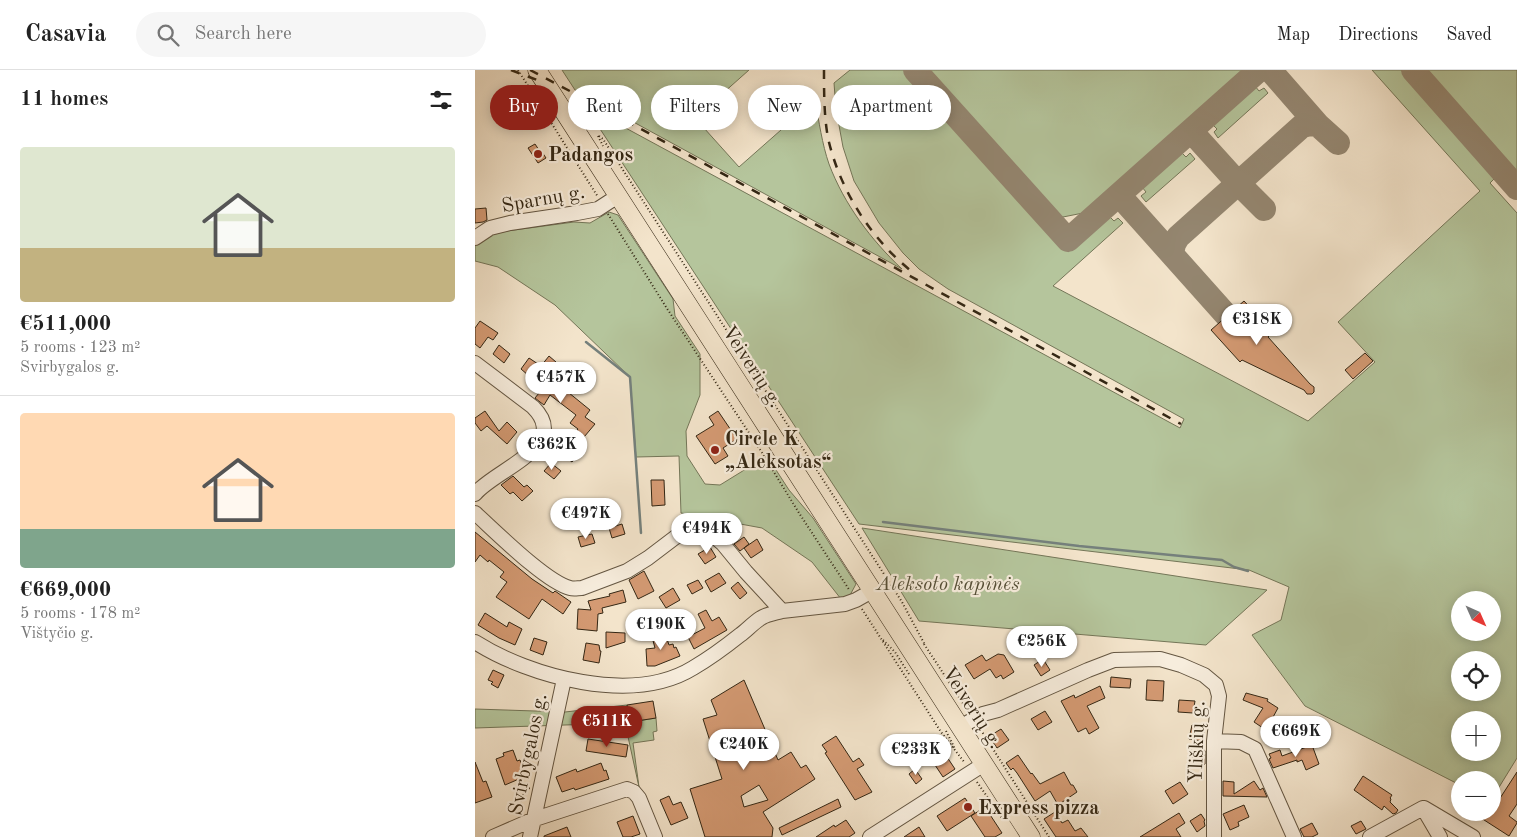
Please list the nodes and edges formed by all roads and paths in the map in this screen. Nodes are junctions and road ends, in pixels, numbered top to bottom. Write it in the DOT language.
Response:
graph roads {
  1 [pos="518,70"];
  2 [pos="537,70"];
  3 [pos="598,136"];
  4 [pos="618,196"];
  5 [pos="603,206"];
  6 [pos="475,238"];
  7 [pos="475,363"];
  8 [pos="475,494"];
  9 [pos="475,513"];
  10 [pos="872,591"];
  11 [pos="856,600"];
  12 [pos="783,611"];
  13 [pos="880,637"];
  14 [pos="475,642"];
  15 [pos="910,675"];
  16 [pos="564,679"];
  17 [pos="959,724"];
  18 [pos="1214,741"];
  19 [pos="957,754"];
  20 [pos="978,769"];
  21 [pos="1423,808"];
  22 [pos="532,820"];
  23 [pos="1006,824"];
  24 [pos="493,837"];
  25 [pos="529,837"];
  26 [pos="655,837"];
  27 [pos="870,837"];
  28 [pos="1031,837"];
  29 [pos="1049,837"];
  30 [pos="1214,837"];
  31 [pos="1294,837"];
  32 [pos="1370,837"];
  33 [pos="1440,837"];
  34 [pos="1473,837"];
  1 -- 5 [label="path"];
  2 -- 4 [label="main road, Veiverių g."];
  3 -- 17 [label="path"];
  4 -- 5 [label="street, Sparnų g."];
  4 -- 10 [label="main road, Veiverių g."];
  5 -- 6 [label="street, Sparnų g."];
  5 -- 11 [label="path"];
  7 -- 8 [label="street"];
  9 -- 12 [label="street"];
  10 -- 11 [label="street"];
  10 -- 17 [label="main road, Veiverių g."];
  11 -- 12 [label="street"];
  11 -- 13 [label="path"];
  12 -- 16 [label="street"];
  13 -- 15 [label="path"];
  13 -- 19 [label="path"];
  14 -- 16 [label="street"];
  16 -- 22 [label="street, Svirbygalos g."];
  17 -- 18 [label="street, Yliškių g."];
  17 -- 19 [label="path"];
  17 -- 20 [label="main road, Veiverių g."];
  17 -- 29 [label="path"];
  18 -- 30 [label="street, Yliškių g."];
  18 -- 31 [label="street"];
  19 -- 20 [label="path"];
  20 -- 23 [label="path"];
  20 -- 27 [label="street"];
  20 -- 28 [label="main road, Veiverių g."];
  21 -- 32 [label="street"];
  21 -- 33 [label="street"];
  21 -- 34 [label="street"];
  22 -- 24 [label="street"];
  22 -- 25 [label="street, Svirbygalos g."];
  22 -- 26 [label="street"];
}
